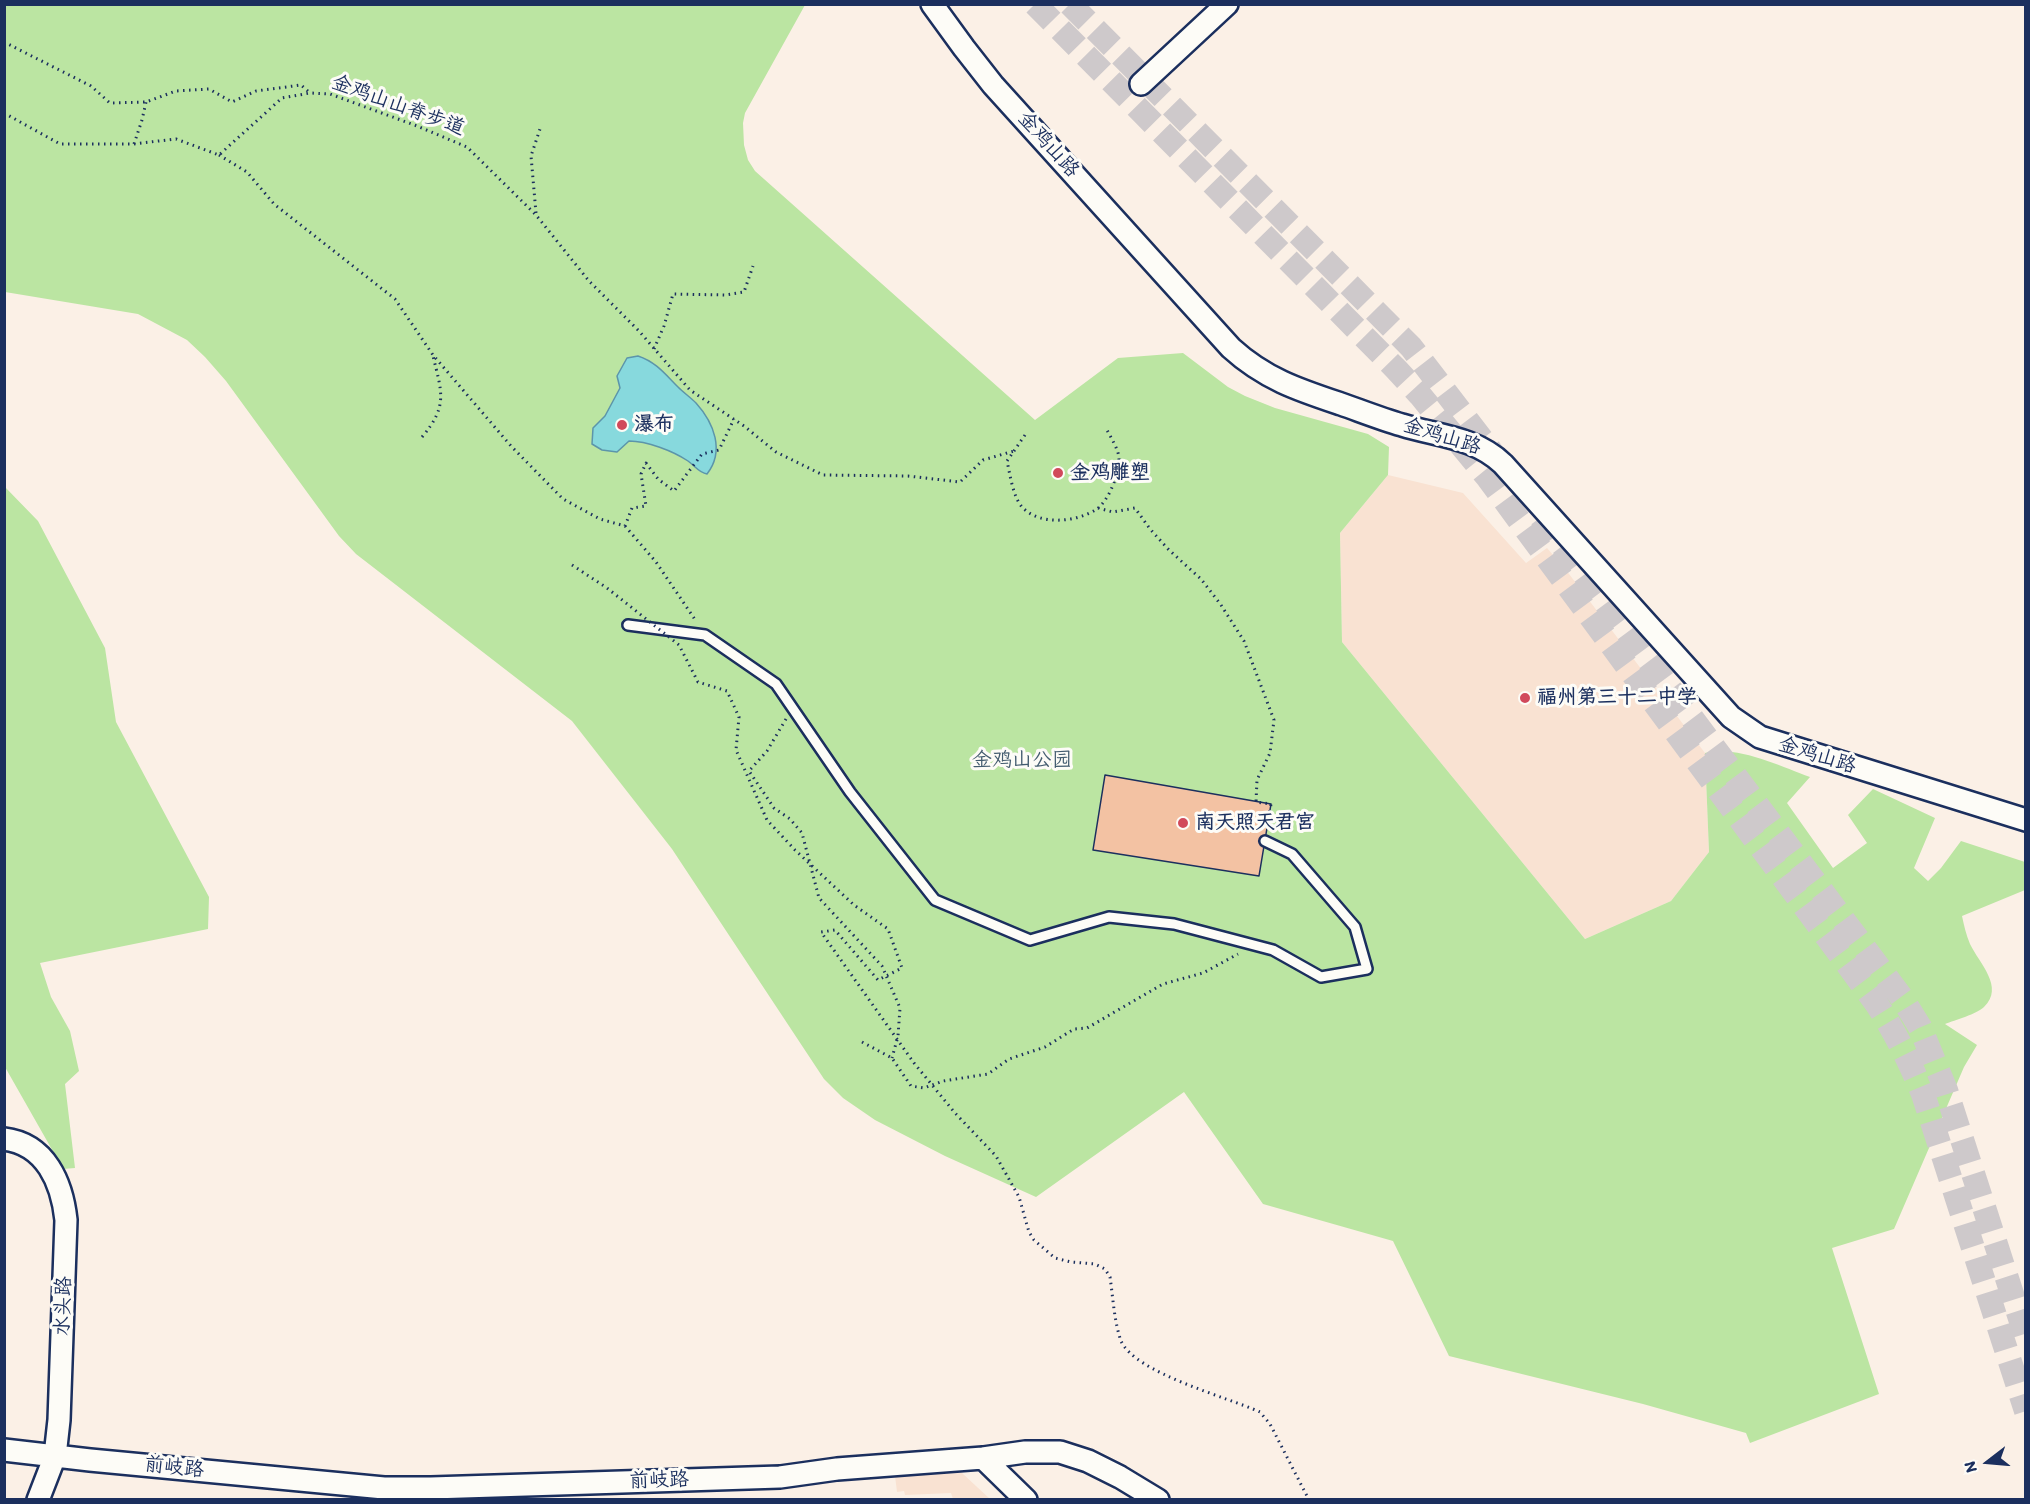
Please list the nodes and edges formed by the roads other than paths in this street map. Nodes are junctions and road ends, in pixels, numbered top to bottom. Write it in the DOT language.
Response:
graph roads {
  1 [pos="932,4"];
  2 [pos="1227,4"];
  3 [pos="1141,84"];
  4 [pos="628,625"];
  5 [pos="2025,820"];
  6 [pos="1265,842"];
  7 [pos="4,1139"];
  8 [pos="4,1450"];
  9 [pos="55,1456"];
  10 [pos="984,1458"];
  11 [pos="393,1494"];
  12 [pos="38,1500"];
  13 [pos="1026,1500"];
  14 [pos="1158,1500"];
  1 -- 5 [label="street, 金鸡山路"];
  2 -- 3 [label="street"];
  4 -- 6 [label="lane"];
  7 -- 9 [label="street, 水头路"];
  8 -- 9 [label="street, 前岐路"];
  9 -- 11 [label="street, 前岐路"];
  9 -- 12 [label="street, 水头路"];
  10 -- 11 [label="street, 前岐路"];
  10 -- 13 [label="street"];
  10 -- 14 [label="street, 前岐路"];
}
